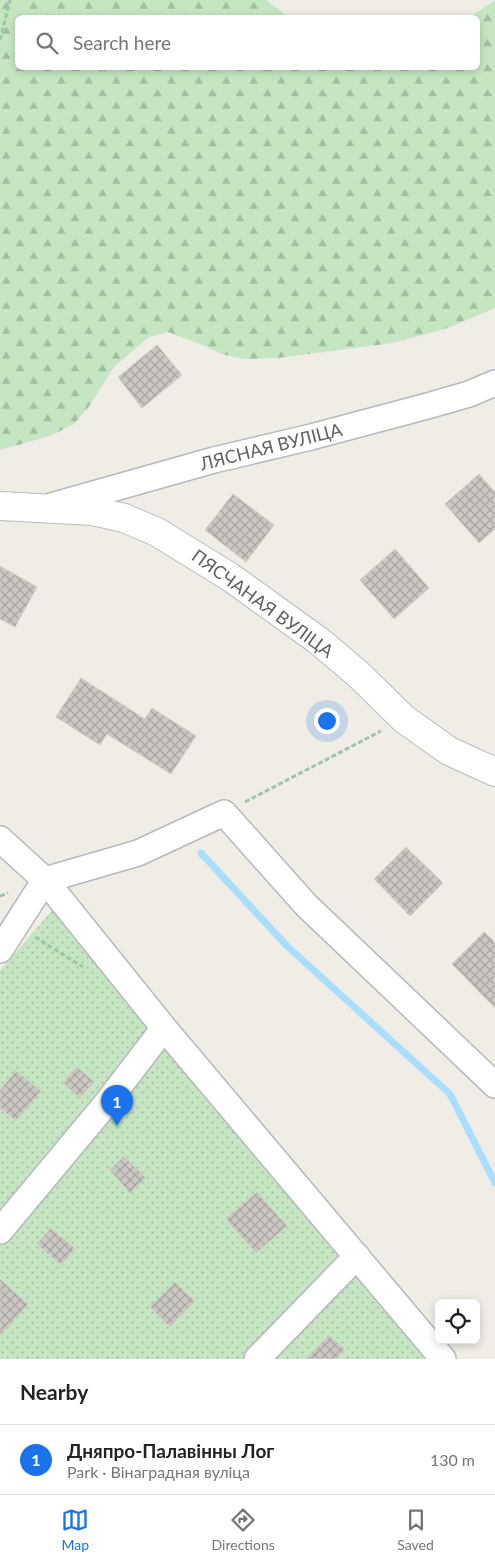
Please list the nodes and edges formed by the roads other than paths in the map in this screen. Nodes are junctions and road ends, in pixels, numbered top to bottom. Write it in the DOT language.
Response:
graph roads {
  1 [pos="495,382"];
  2 [pos="0,506"];
  3 [pos="46,507"];
  4 [pos="495,772"];
  5 [pos="0,839"];
  6 [pos="44,880"];
  7 [pos="0,950"];
  8 [pos="164,1028"];
  9 [pos="495,1086"];
  10 [pos="0,1231"];
  11 [pos="357,1256"];
  12 [pos="257,1359"];
  13 [pos="443,1359"];
  1 -- 3 [label="street, ЛЯСНАЯ ВУЛІЦА"];
  2 -- 3 [label="street, ПЯСЧАНАЯ ВУЛІЦА"];
  3 -- 4 [label="street, ПЯСЧАНАЯ ВУЛІЦА"];
  5 -- 6 [label="street"];
  6 -- 7 [label="street"];
  6 -- 8 [label="street"];
  6 -- 9 [label="street"];
  8 -- 10 [label="street"];
  8 -- 11 [label="street"];
  11 -- 12 [label="street"];
  11 -- 13 [label="street"];
}
